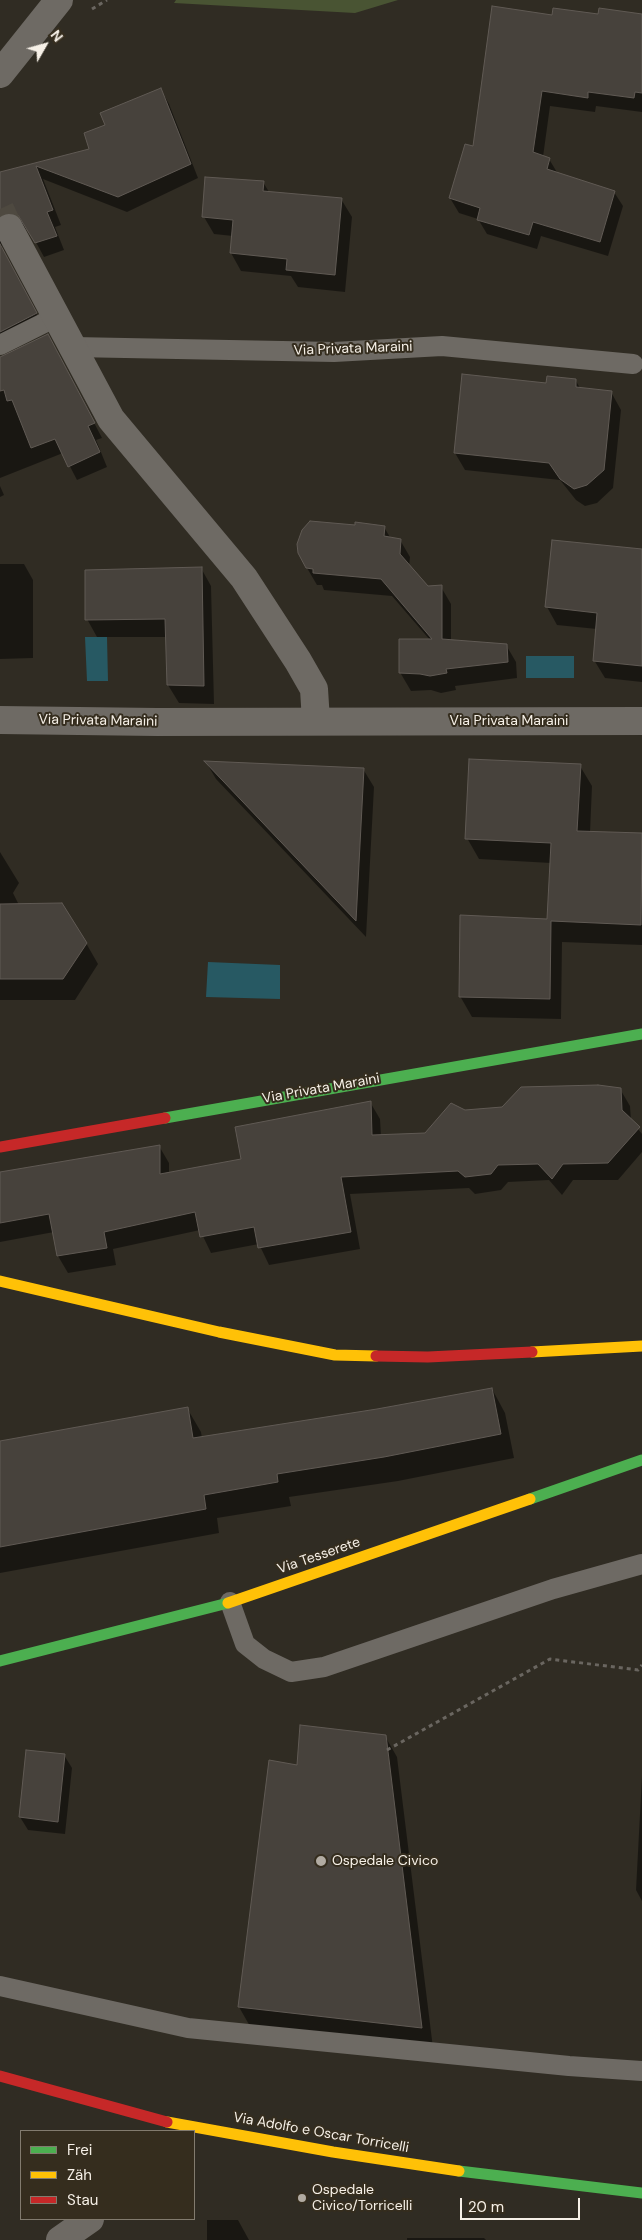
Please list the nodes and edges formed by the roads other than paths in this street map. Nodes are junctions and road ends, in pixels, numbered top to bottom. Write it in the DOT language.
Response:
graph roads {
  1 [pos="59,0"];
  2 [pos="0,74"];
  3 [pos="9,228"];
  4 [pos="56,317"];
  5 [pos="0,345"];
  6 [pos="73,348"];
  7 [pos="633,364"];
  8 [pos="0,720"];
  9 [pos="316,721"];
  10 [pos="642,721"];
  11 [pos="642,1034"];
  12 [pos="0,1147"];
  13 [pos="0,1282"];
  14 [pos="642,1346"];
  15 [pos="642,1460"];
  16 [pos="642,1564"];
  17 [pos="230,1602"];
  18 [pos="0,1661"];
  19 [pos="0,1986"];
  20 [pos="642,2070"];
  21 [pos="0,2076"];
  22 [pos="171,2127"];
  23 [pos="190,2130"];
  24 [pos="195,2131"];
  25 [pos="642,2193"];
  26 [pos="89,2220"];
  27 [pos="60,2240"];
  1 -- 2 [label="street"];
  3 -- 4 [label="street"];
  4 -- 5 [label="lane"];
  4 -- 6 [label="street"];
  6 -- 7 [label="lane, Via Privata Maraini"];
  6 -- 9 [label="street"];
  8 -- 9 [label="street, Via Privata Maraini"];
  9 -- 10 [label="street, Via Privata Maraini"];
  11 -- 12 [label="street, Via Privata Maraini"];
  13 -- 14 [label="street"];
  15 -- 17 [label="street, Via Tesserete"];
  16 -- 17 [label="lane"];
  17 -- 18 [label="street, Via Tesserete"];
  19 -- 20 [label="lane"];
  21 -- 22 [label="street, Via Adolfo e Oscar Torricelli"];
  22 -- 23 [label="street, Via Adolfo e Oscar Torricelli"];
  24 -- 25 [label="street, Via Adolfo e Oscar Torricelli"];
  26 -- 27 [label="street"];
}
